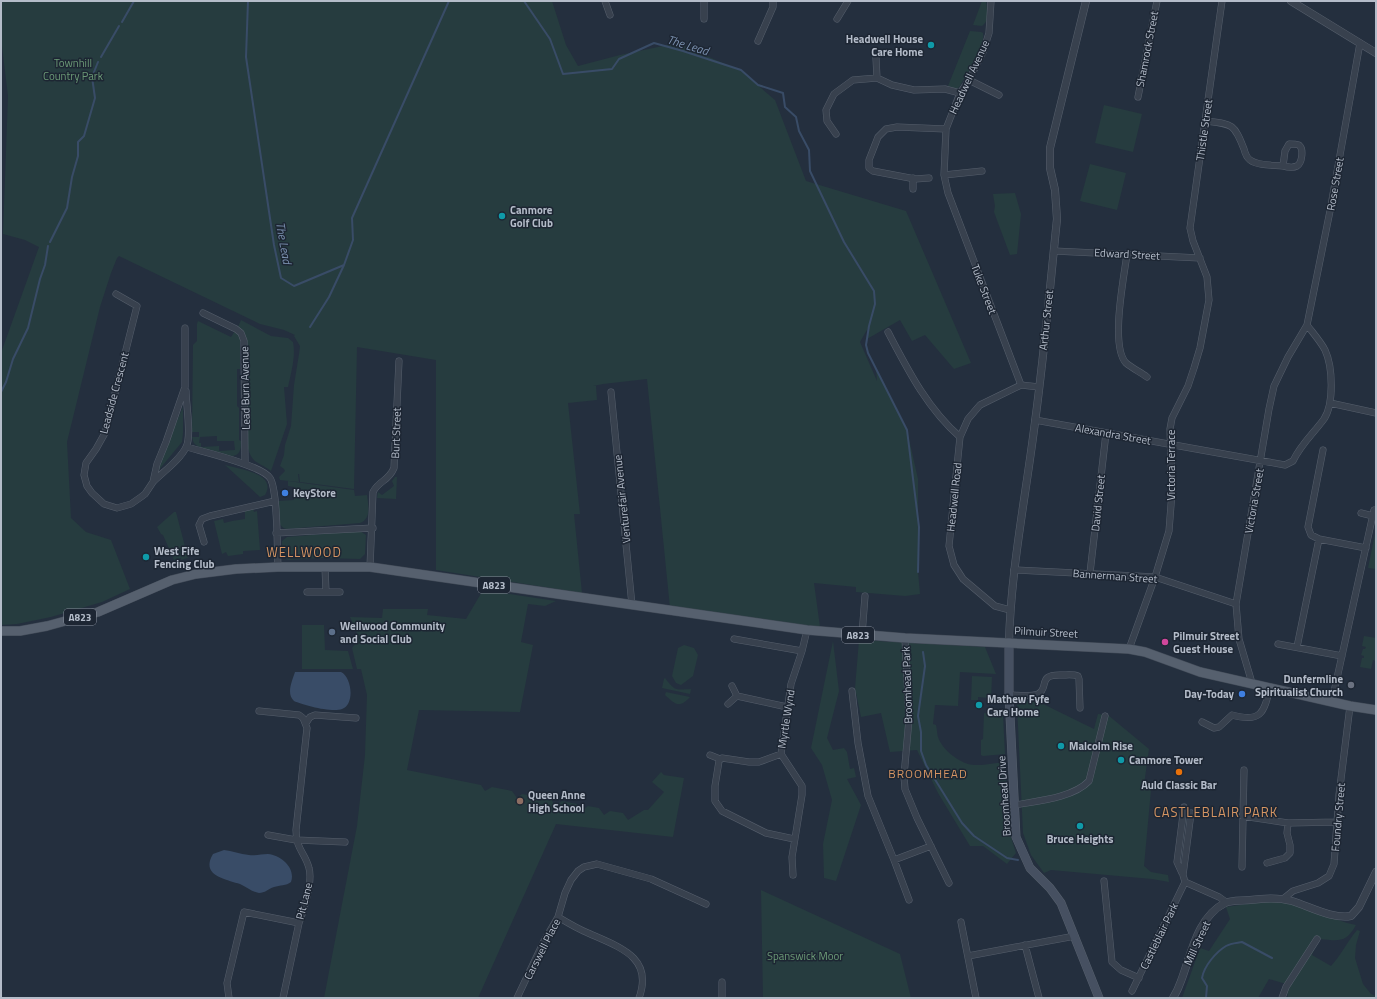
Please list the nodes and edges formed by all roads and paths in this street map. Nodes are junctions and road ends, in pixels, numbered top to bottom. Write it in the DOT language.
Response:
graph roads {
  1 [pos="605,1"];
  2 [pos="704,1"];
  3 [pos="773,1"];
  4 [pos="848,1"];
  5 [pos="991,1"];
  6 [pos="1086,1"];
  7 [pos="1157,1"];
  8 [pos="1222,1"];
  9 [pos="1291,1"];
  10 [pos="610,15"];
  11 [pos="704,19"];
  12 [pos="837,19"];
  13 [pos="758,41"];
  14 [pos="1360,43"];
  15 [pos="1376,53"];
  16 [pos="876,58"];
  17 [pos="878,78"];
  18 [pos="968,80"];
  19 [pos="960,93"];
  20 [pos="999,95"];
  21 [pos="1138,97"];
  22 [pos="1206,121"];
  23 [pos="946,129"];
  24 [pos="836,134"];
  25 [pos="1284,166"];
  26 [pos="982,172"];
  27 [pos="944,175"];
  28 [pos="913,178"];
  29 [pos="929,178"];
  30 [pos="913,189"];
  31 [pos="1054,251"];
  32 [pos="1127,254"];
  33 [pos="1200,258"];
  34 [pos="116,294"];
  35 [pos="203,313"];
  36 [pos="1307,325"];
  37 [pos="185,328"];
  38 [pos="888,332"];
  39 [pos="399,361"];
  40 [pos="1147,377"];
  41 [pos="1021,385"];
  42 [pos="185,387"];
  43 [pos="1039,387"];
  44 [pos="612,392"];
  45 [pos="1330,403"];
  46 [pos="1376,413"];
  47 [pos="1035,420"];
  48 [pos="1106,433"];
  49 [pos="960,437"];
  50 [pos="1170,443"];
  51 [pos="187,447"];
  52 [pos="1323,450"];
  53 [pos="1261,460"];
  54 [pos="245,464"];
  55 [pos="154,482"];
  56 [pos="275,501"];
  57 [pos="1361,513"];
  58 [pos="372,528"];
  59 [pos="276,533"];
  60 [pos="1319,539"];
  61 [pos="204,542"];
  62 [pos="1366,548"];
  63 [pos="278,567"];
  64 [pos="325,567"];
  65 [pos="370,567"];
  66 [pos="1014,570"];
  67 [pos="1090,573"];
  68 [pos="1155,576"];
  69 [pos="306,592"];
  70 [pos="326,592"];
  71 [pos="340,592"];
  72 [pos="866,596"];
  73 [pos="1236,604"];
  74 [pos="632,605"];
  75 [pos="1010,610"];
  76 [pos="807,630"];
  77 [pos="1,631"];
  78 [pos="862,635"];
  79 [pos="904,638"];
  80 [pos="734,639"];
  81 [pos="1009,642"];
  82 [pos="1278,644"];
  83 [pos="1297,647"];
  84 [pos="1129,649"];
  85 [pos="802,651"];
  86 [pos="1342,656"];
  87 [pos="1252,683"];
  88 [pos="732,686"];
  89 [pos="1270,687"];
  90 [pos="852,691"];
  91 [pos="1009,695"];
  92 [pos="737,696"];
  93 [pos="1332,702"];
  94 [pos="728,704"];
  95 [pos="1350,706"];
  96 [pos="787,707"];
  97 [pos="1080,708"];
  98 [pos="1376,710"];
  99 [pos="259,711"];
  100 [pos="1105,716"];
  101 [pos="356,718"];
  102 [pos="1202,722"];
  103 [pos="306,723"];
  104 [pos="780,754"];
  105 [pos="710,755"];
  106 [pos="720,759"];
  107 [pos="1244,770"];
  108 [pos="1015,805"];
  109 [pos="1184,807"];
  110 [pos="1191,813"];
  111 [pos="1242,816"];
  112 [pos="1337,822"];
  113 [pos="1288,823"];
  114 [pos="268,835"];
  115 [pos="794,839"];
  116 [pos="296,840"];
  117 [pos="345,842"];
  118 [pos="931,846"];
  119 [pos="894,860"];
  120 [pos="1267,864"];
  121 [pos="1242,867"];
  122 [pos="1376,872"];
  123 [pos="1183,875"];
  124 [pos="793,876"];
  125 [pos="1104,881"];
  126 [pos="1185,882"];
  127 [pos="949,883"];
  128 [pos="1283,899"];
  129 [pos="908,900"];
  130 [pos="1226,902"];
  131 [pos="706,904"];
  132 [pos="558,918"];
  133 [pos="961,922"];
  134 [pos="299,923"];
  135 [pos="1075,936"];
  136 [pos="1317,939"];
  137 [pos="1025,945"];
  138 [pos="968,956"];
  139 [pos="1139,978"];
  140 [pos="722,982"];
  141 [pos="1132,991"];
  142 [pos="229,998"];
  143 [pos="283,998"];
  144 [pos="517,998"];
  145 [pos="639,998"];
  146 [pos="722,998"];
  147 [pos="976,998"];
  148 [pos="1039,998"];
  149 [pos="1099,998"];
  150 [pos="1174,998"];
  151 [pos="1282,998"];
  1 -- 10 [label="street"];
  2 -- 11 [label="street"];
  3 -- 13 [label="street"];
  4 -- 12 [label="street"];
  5 -- 18 [label="street, Headwell Avenue"];
  6 -- 31 [label="street, Arthur Street"];
  7 -- 21 [label="street, Shamrock Street"];
  8 -- 22 [label="street, Thistle Street"];
  9 -- 14 [label="street"];
  14 -- 15 [label="street"];
  14 -- 36 [label="street, Rose Street"];
  16 -- 17 [label="street"];
  17 -- 19 [label="street"];
  17 -- 24 [label="street"];
  18 -- 19 [label="street, Headwell Avenue"];
  18 -- 20 [label="street"];
  19 -- 23 [label="street, Headwell Avenue"];
  22 -- 25 [label="street"];
  22 -- 33 [label="street, Thistle Street"];
  23 -- 27 [label="street, Headwell Avenue"];
  23 -- 28 [label="street"];
  26 -- 27 [label="street"];
  27 -- 41 [label="street, Tuke Street"];
  28 -- 29 [label="street"];
  28 -- 30 [label="street"];
  31 -- 32 [label="street, Edward Street"];
  31 -- 43 [label="street, Arthur Street"];
  32 -- 33 [label="street, Edward Street"];
  32 -- 40 [label="street"];
  33 -- 50 [label="street, Victoria Terrace"];
  34 -- 55 [label="street, Leadside Crescent"];
  35 -- 54 [label="street, Lead Burn Avenue"];
  36 -- 45 [label="street"];
  36 -- 53 [label="street, Victoria Street"];
  37 -- 42 [label="street"];
  38 -- 49 [label="street"];
  39 -- 58 [label="street, Burt Street"];
  41 -- 43 [label="street"];
  41 -- 49 [label="street, Headwell Road"];
  42 -- 51 [label="street"];
  42 -- 55 [label="street"];
  43 -- 47 [label="street, Arthur Street"];
  44 -- 74 [label="street, Venturefair Avenue"];
  45 -- 46 [label="street"];
  45 -- 53 [label="street, Alexandra Street"];
  47 -- 48 [label="street, Alexandra Street"];
  47 -- 66 [label="street, Arthur Street"];
  48 -- 50 [label="street, Alexandra Street"];
  48 -- 67 [label="street, David Street"];
  49 -- 75 [label="street, Headwell Road"];
  50 -- 53 [label="street, Alexandra Street"];
  50 -- 68 [label="street, Victoria Terrace"];
  51 -- 54 [label="street"];
  51 -- 55 [label="street, Leadside Crescent"];
  52 -- 60 [label="street"];
  53 -- 73 [label="street, Victoria Street"];
  54 -- 56 [label="street"];
  56 -- 59 [label="street"];
  56 -- 61 [label="street"];
  57 -- 62 [label="street"];
  58 -- 59 [label="street"];
  58 -- 65 [label="street, Burt Street"];
  59 -- 63 [label="street"];
  60 -- 62 [label="street"];
  60 -- 83 [label="street"];
  62 -- 86 [label="street"];
  63 -- 64 [label="main road, A823"];
  63 -- 77 [label="main road, A823"];
  64 -- 65 [label="main road, A823"];
  64 -- 70 [label="street"];
  65 -- 74 [label="main road, A823"];
  66 -- 67 [label="street, Bannerman Street"];
  66 -- 75 [label="street, Arthur Street"];
  67 -- 68 [label="street, Bannerman Street"];
  68 -- 73 [label="street, Bannerman Street"];
  68 -- 84 [label="street, Victoria Terrace"];
  69 -- 70 [label="street"];
  70 -- 71 [label="street"];
  72 -- 78 [label="street"];
  73 -- 87 [label="street, Victoria Street"];
  74 -- 76 [label="main road, Pilmuir Street / A823"];
  75 -- 81 [label="street, Arthur Street"];
  76 -- 78 [label="main road, Pilmuir Street / A823"];
  76 -- 85 [label="street, Myrtle Wynd"];
  78 -- 79 [label="main road, Pilmuir Street / A823"];
  79 -- 81 [label="main road, Pilmuir Street / A823"];
  79 -- 118 [label="street, Broomhead Park"];
  80 -- 85 [label="street"];
  81 -- 84 [label="main road, Pilmuir Street / A823"];
  81 -- 91 [label="main road, Broomhead Drive"];
  82 -- 83 [label="street"];
  83 -- 86 [label="street"];
  84 -- 87 [label="main road, Pilmuir Street / A823"];
  85 -- 96 [label="street, Myrtle Wynd"];
  86 -- 93 [label="street"];
  87 -- 89 [label="main road, Pilmuir Street / A823"];
  88 -- 92 [label="street"];
  89 -- 93 [label="main road, Pilmuir Street / A823"];
  89 -- 102 [label="street"];
  90 -- 119 [label="street"];
  91 -- 97 [label="street"];
  91 -- 108 [label="main road, Broomhead Drive"];
  92 -- 94 [label="street"];
  92 -- 96 [label="street"];
  93 -- 95 [label="main road, Pilmuir Street / A823"];
  95 -- 98 [label="main road, Pilmuir Street / A823"];
  95 -- 112 [label="street, Foundry Street"];
  96 -- 104 [label="street, Myrtle Wynd"];
  99 -- 103 [label="street"];
  100 -- 108 [label="street"];
  101 -- 103 [label="street"];
  103 -- 116 [label="street, Pit Lane"];
  104 -- 106 [label="street"];
  104 -- 115 [label="street, Myrtle Wynd"];
  105 -- 106 [label="street"];
  106 -- 115 [label="street"];
  107 -- 111 [label="street"];
  108 -- 135 [label="main road, Broomhead Drive"];
  109 -- 123 [label="street"];
  110 -- 123 [label="street"];
  111 -- 113 [label="street"];
  111 -- 121 [label="street"];
  112 -- 113 [label="street"];
  112 -- 128 [label="street, Foundry Street"];
  113 -- 120 [label="street"];
  114 -- 116 [label="street"];
  115 -- 124 [label="street, Myrtle Wynd"];
  116 -- 117 [label="street"];
  116 -- 134 [label="street, Pit Lane"];
  118 -- 119 [label="street"];
  118 -- 127 [label="street, Broomhead Park"];
  119 -- 129 [label="street"];
  122 -- 128 [label="street"];
  123 -- 126 [label="street"];
  125 -- 139 [label="street"];
  126 -- 130 [label="street"];
  126 -- 139 [label="street, Castleblair Park"];
  128 -- 130 [label="street"];
  130 -- 150 [label="street, Mill Street"];
  131 -- 132 [label="street, Carswell Place"];
  132 -- 144 [label="street, Carswell Place"];
  132 -- 145 [label="street"];
  133 -- 138 [label="street"];
  134 -- 142 [label="street"];
  134 -- 143 [label="street, Pit Lane"];
  135 -- 137 [label="street"];
  135 -- 149 [label="main road, Broomhead Drive"];
  136 -- 151 [label="street"];
  137 -- 138 [label="street"];
  137 -- 148 [label="street"];
  138 -- 147 [label="street"];
  139 -- 141 [label="street, Castleblair Park"];
  140 -- 146 [label="street"];
}
